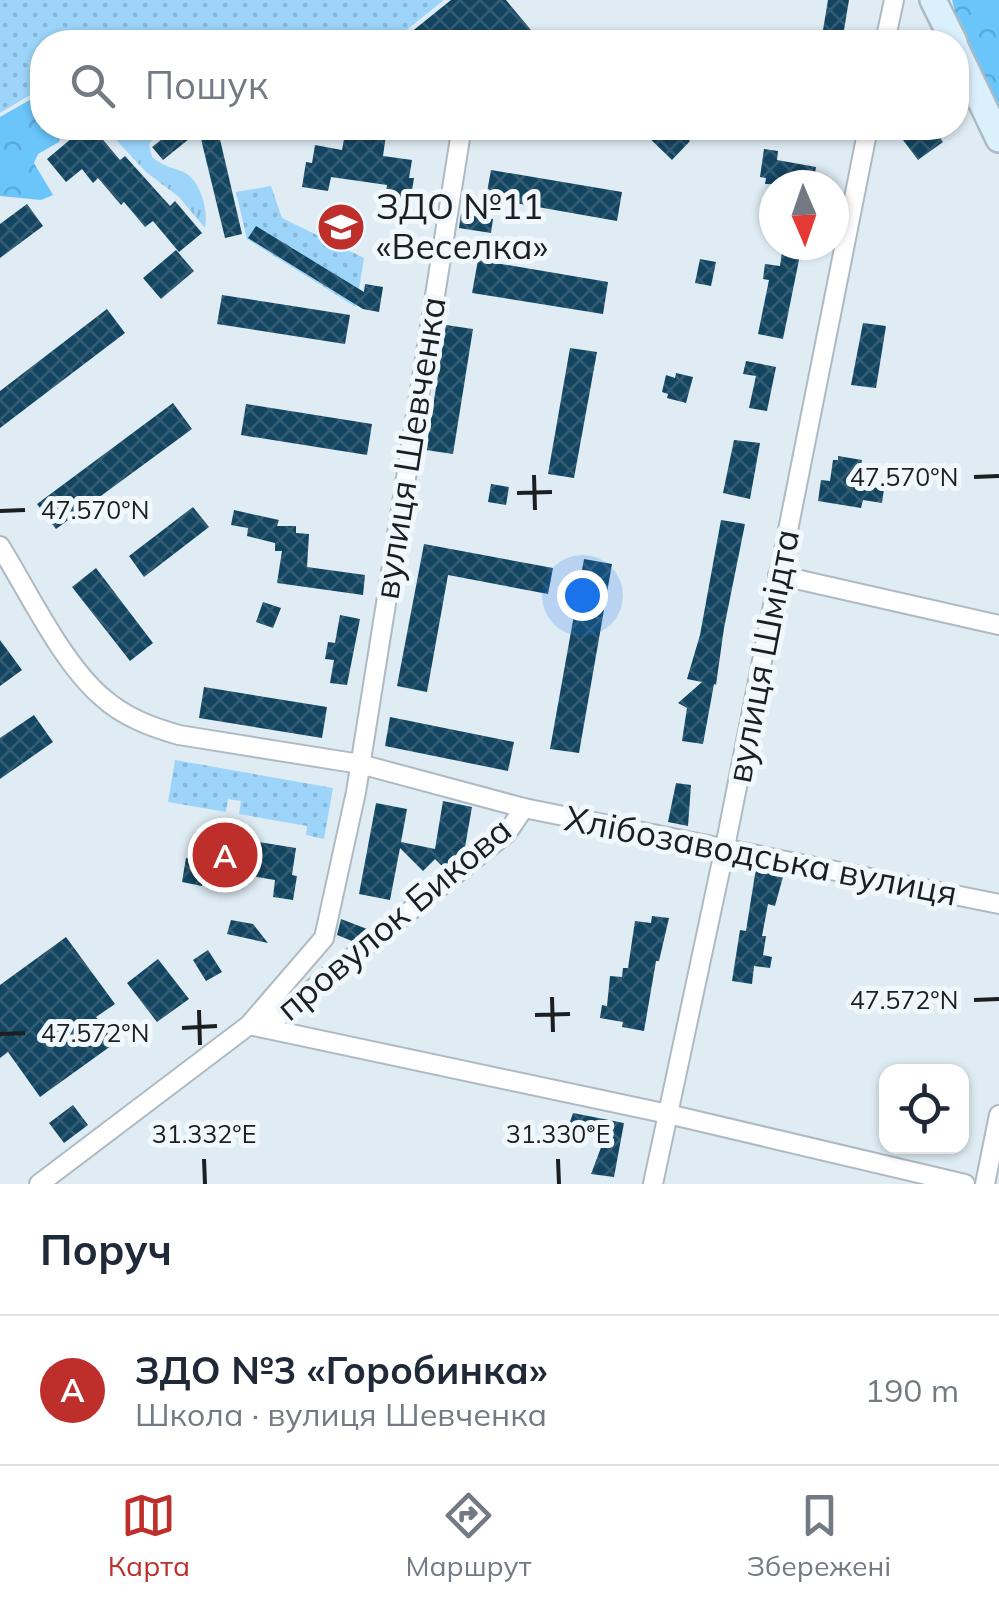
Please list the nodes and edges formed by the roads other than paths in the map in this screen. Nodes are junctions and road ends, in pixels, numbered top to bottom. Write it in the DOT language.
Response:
graph roads {
  1 [pos="894,0"];
  2 [pos="933,0"];
  3 [pos="888,30"];
  4 [pos="947,30"];
  5 [pos="969,76"];
  6 [pos="999,139"];
  7 [pos="461,140"];
  8 [pos="866,140"];
  9 [pos="0,546"];
  10 [pos="778,575"];
  11 [pos="999,625"];
  12 [pos="360,764"];
  13 [pos="524,808"];
  14 [pos="725,848"];
  15 [pos="999,904"];
  16 [pos="256,1026"];
  17 [pos="668,1114"];
  18 [pos="999,1115"];
  19 [pos="40,1184"];
  20 [pos="653,1184"];
  21 [pos="965,1184"];
  22 [pos="985,1184"];
  1 -- 3 [label="street"];
  2 -- 4 [label="main road"];
  5 -- 6 [label="main road"];
  7 -- 12 [label="street, вулиця Шевченка"];
  8 -- 10 [label="street, вулиця Шмідта"];
  9 -- 12 [label="street"];
  10 -- 11 [label="street"];
  10 -- 14 [label="street, вулиця Шмідта"];
  12 -- 13 [label="street"];
  12 -- 16 [label="street, вулиця Шевченка"];
  13 -- 14 [label="street, Хлібозаводська вулиця"];
  13 -- 16 [label="street, провулок Бикова"];
  14 -- 15 [label="street, Хлібозаводська вулиця"];
  14 -- 17 [label="street, вулиця Шмідта"];
  16 -- 17 [label="street"];
  16 -- 19 [label="street, провулок Бикова"];
  17 -- 20 [label="street, вулиця Шмідта"];
  17 -- 21 [label="street"];
  18 -- 22 [label="street"];
}
